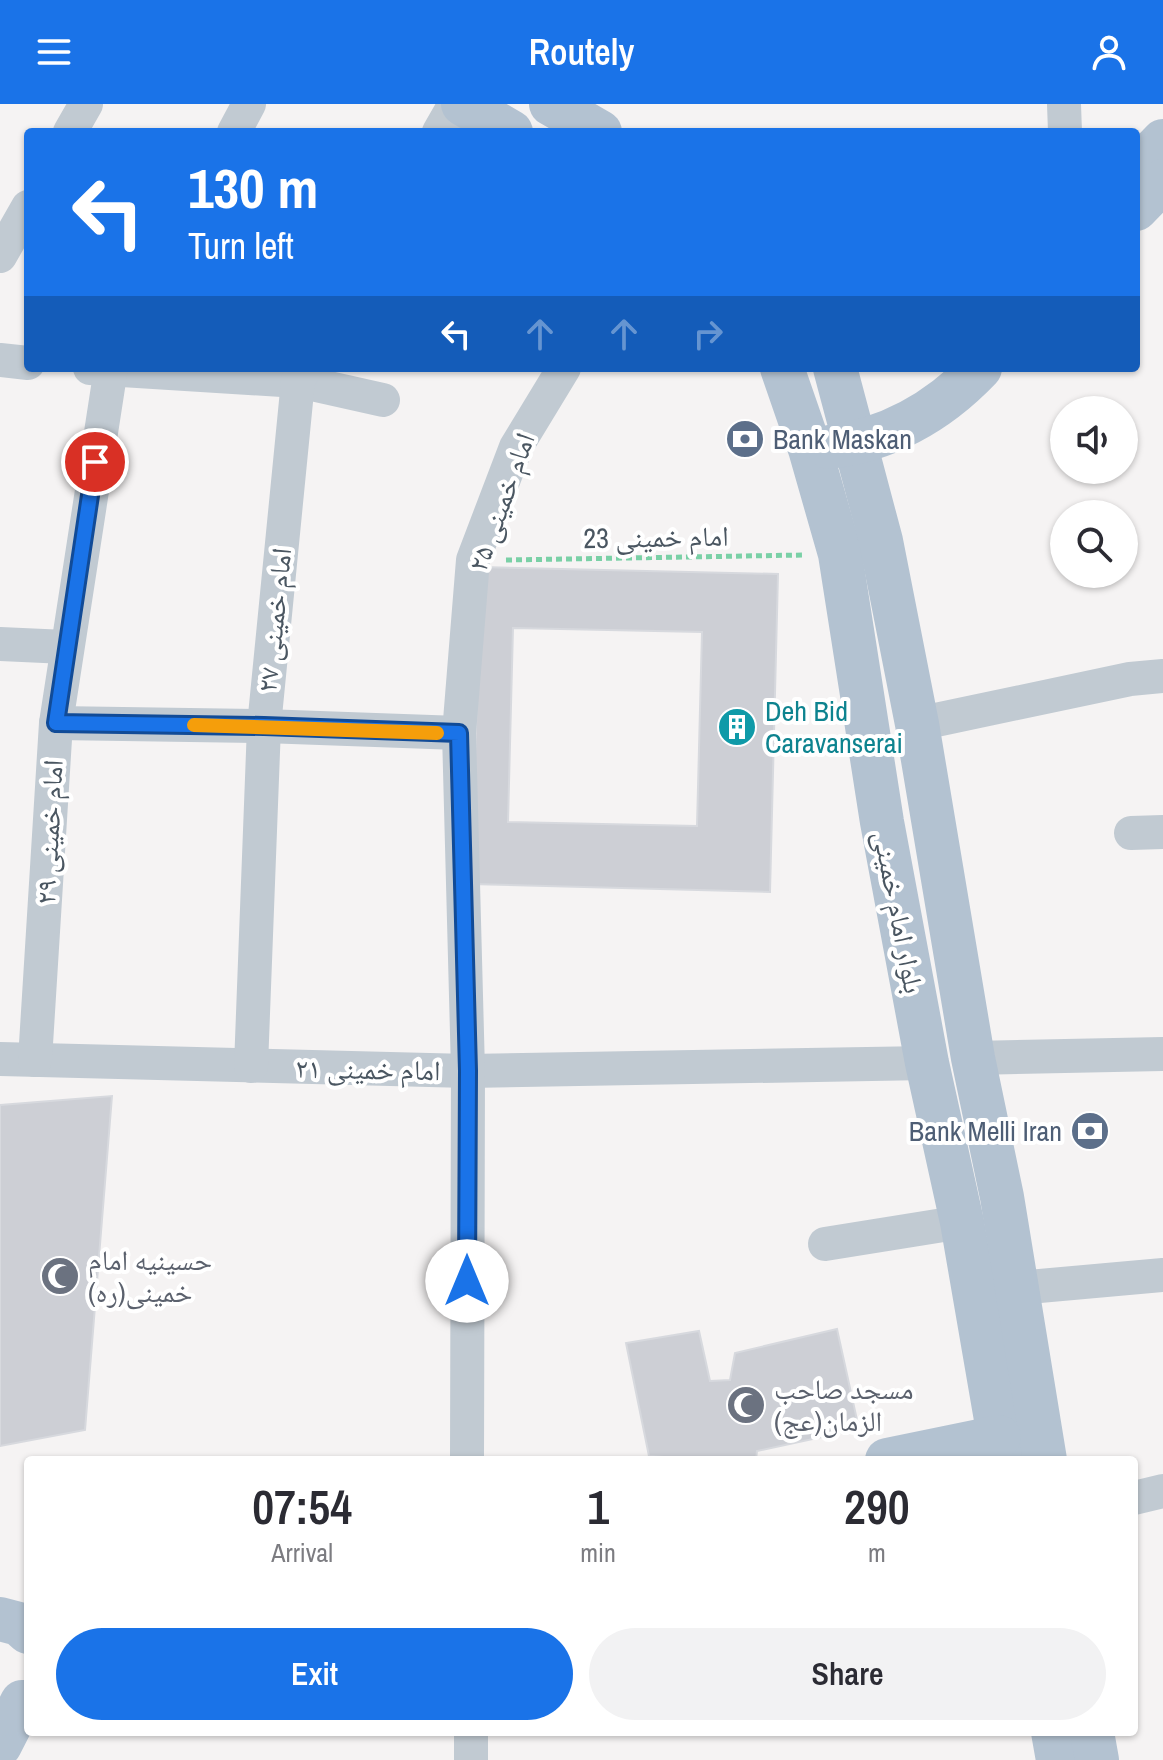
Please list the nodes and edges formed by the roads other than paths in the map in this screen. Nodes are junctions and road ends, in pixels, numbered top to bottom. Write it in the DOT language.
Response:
graph roads {
  1 [pos="86,104"];
  2 [pos="249,104"];
  3 [pos="455,104"];
  4 [pos="463,104"];
  5 [pos="551,104"];
  6 [pos="1064,104"];
  7 [pos="595,121"];
  8 [pos="72,128"];
  9 [pos="236,128"];
  10 [pos="441,128"];
  11 [pos="504,128"];
  12 [pos="1065,128"];
  13 [pos="1163,141"];
  14 [pos="1140,165"];
  15 [pos="1163,181"];
  16 [pos="1140,205"];
  17 [pos="24,214"];
  18 [pos="0,256"];
  19 [pos="0,360"];
  20 [pos="24,363"];
  21 [pos="103,372"];
  22 [pos="202,372"];
  23 [pos="562,372"];
  24 [pos="783,372"];
  25 [pos="836,372"];
  26 [pos="975,372"];
  27 [pos="302,375"];
  28 [pos="383,400"];
  29 [pos="857,444"];
  30 [pos="810,449"];
  31 [pos="0,644"];
  32 [pos="66,647"];
  33 [pos="1163,676"];
  34 [pos="56,723"];
  35 [pos="917,724"];
  36 [pos="264,726"];
  37 [pos="459,733"];
  38 [pos="931,811"];
  39 [pos="882,822"];
  40 [pos="1163,1054"];
  41 [pos="973,1058"];
  42 [pos="0,1059"];
  43 [pos="35,1060"];
  44 [pos="927,1063"];
  45 [pos="251,1066"];
  46 [pos="468,1071"];
  47 [pos="962,1222"];
  48 [pos="825,1244"];
  49 [pos="1163,1275"];
  50 [pos="1017,1288"];
  51 [pos="1001,1448"];
  52 [pos="467,1456"];
  53 [pos="925,1456"];
  54 [pos="1044,1456"];
  55 [pos="1163,1491"];
  56 [pos="1138,1497"];
  57 [pos="17,1702"];
  58 [pos="471,1736"];
  59 [pos="1086,1736"];
  60 [pos="0,1745"];
  61 [pos="1060,1754"];
  62 [pos="471,1760"];
  1 -- 8 [label="street"];
  2 -- 9 [label="street"];
  3 -- 10 [label="street"];
  4 -- 11 [label="main road"];
  5 -- 7 [label="main road"];
  6 -- 12 [label="street"];
  13 -- 14 [label="main road"];
  15 -- 16 [label="main road"];
  17 -- 18 [label="street"];
  19 -- 20 [label="street"];
  21 -- 32 [label="street, امام خمینی ۲۹"];
  22 -- 27 [label="street"];
  23 -- 37 [label="street, امام خمینی ۲۵"];
  24 -- 30 [label="main road, بلوار امام خمینی"];
  25 -- 29 [label="main road, بلوار امام خمینی"];
  26 -- 29 [label="main road"];
  27 -- 28 [label="street"];
  27 -- 36 [label="street, امام خمینی ۲۷"];
  29 -- 30 [label="main road"];
  29 -- 35 [label="main road, بلوار امام خمینی"];
  30 -- 39 [label="main road, بلوار امام خمینی"];
  31 -- 32 [label="street"];
  32 -- 34 [label="street, امام خمینی ۲۹"];
  33 -- 35 [label="street"];
  34 -- 36 [label="street"];
  34 -- 43 [label="street, امام خمینی ۲۹"];
  35 -- 38 [label="main road, بلوار امام خمینی"];
  36 -- 37 [label="street"];
  36 -- 45 [label="street, امام خمینی ۲۷"];
  37 -- 46 [label="street, امام خمینی ۲۵"];
  38 -- 39 [label="main road"];
  38 -- 41 [label="main road, بلوار امام خمینی"];
  39 -- 44 [label="main road, بلوار امام خمینی"];
  40 -- 41 [label="street"];
  41 -- 50 [label="main road, بلوار امام خمینی"];
  42 -- 43 [label="street, امام خمینی ۲۱"];
  43 -- 45 [label="street, امام خمینی ۲۱"];
  44 -- 46 [label="street, امام خمینی ۲۱"];
  44 -- 47 [label="main road, بلوار امام خمینی"];
  45 -- 46 [label="street, امام خمینی ۲۱"];
  46 -- 52 [label="street, امام خمینی ۲۵"];
  47 -- 48 [label="street"];
  47 -- 51 [label="main road, بلوار امام خمینی"];
  49 -- 50 [label="street"];
  50 -- 54 [label="main road, بلوار امام خمینی"];
  51 -- 53 [label="main road"];
  55 -- 56 [label="street"];
  57 -- 60 [label="main road"];
  58 -- 62 [label="street"];
  59 -- 61 [label="main road"];
}
